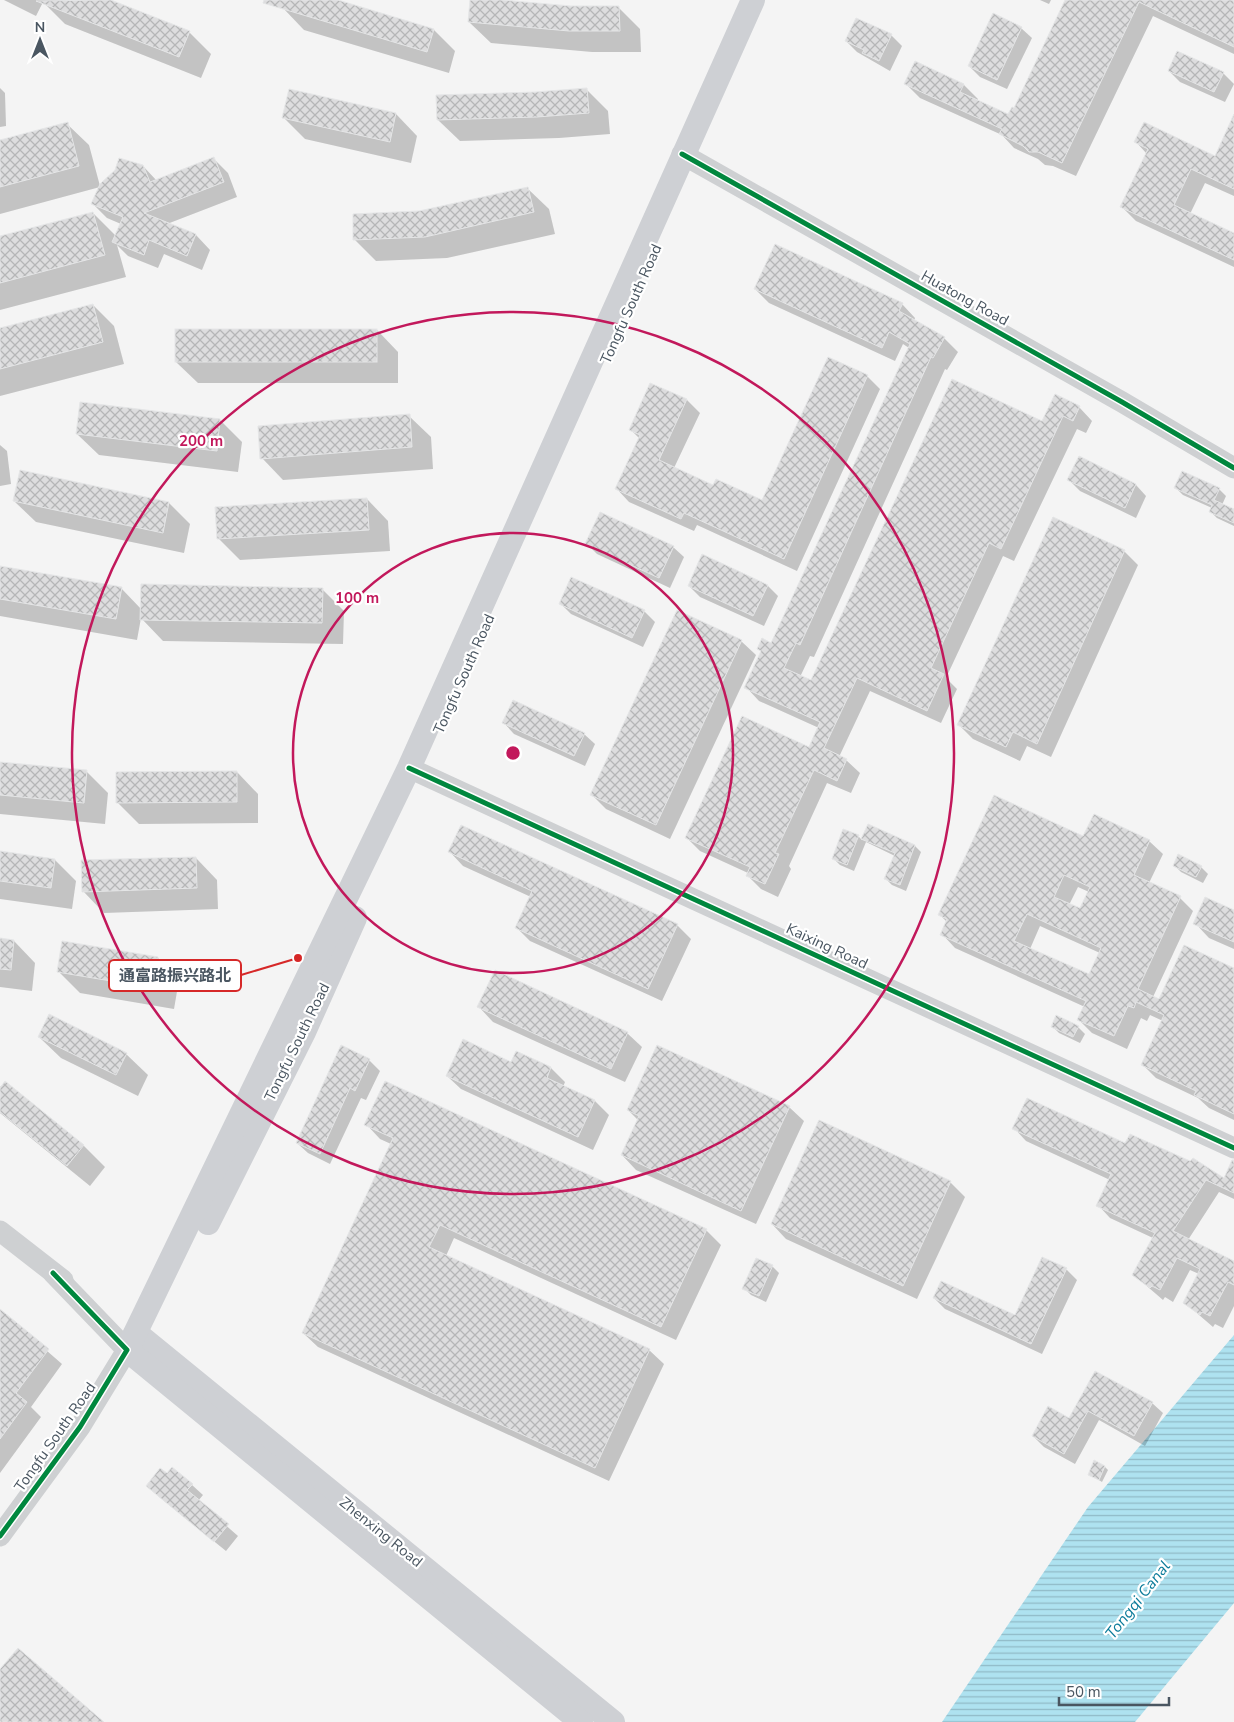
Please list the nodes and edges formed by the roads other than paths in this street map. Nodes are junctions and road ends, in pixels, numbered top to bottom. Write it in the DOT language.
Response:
graph roads {
  1 [pos="752,0"];
  2 [pos="769,0"];
  3 [pos="689,157"];
  4 [pos="1234,468"];
  5 [pos="414,770"];
  6 [pos="1234,1148"];
  7 [pos="0,1231"];
  8 [pos="138,1346"];
  9 [pos="0,1536"];
  10 [pos="581,1722"];
  11 [pos="613,1722"];
  1 -- 3 [label="main road, Tongfu South Road"];
  2 -- 3 [label="main road, Tongfu South Road"];
  3 -- 4 [label="street, Huatong Road"];
  3 -- 5 [label="main road, Tongfu South Road"];
  5 -- 6 [label="street, Kaixing Road"];
  5 -- 8 [label="main road, Tongfu South Road"];
  7 -- 8 [label="street"];
  8 -- 9 [label="street, Tongfu South Road"];
  8 -- 10 [label="main road, Zhenxing Road"];
  8 -- 11 [label="main road, Zhenxing Road"];
}
